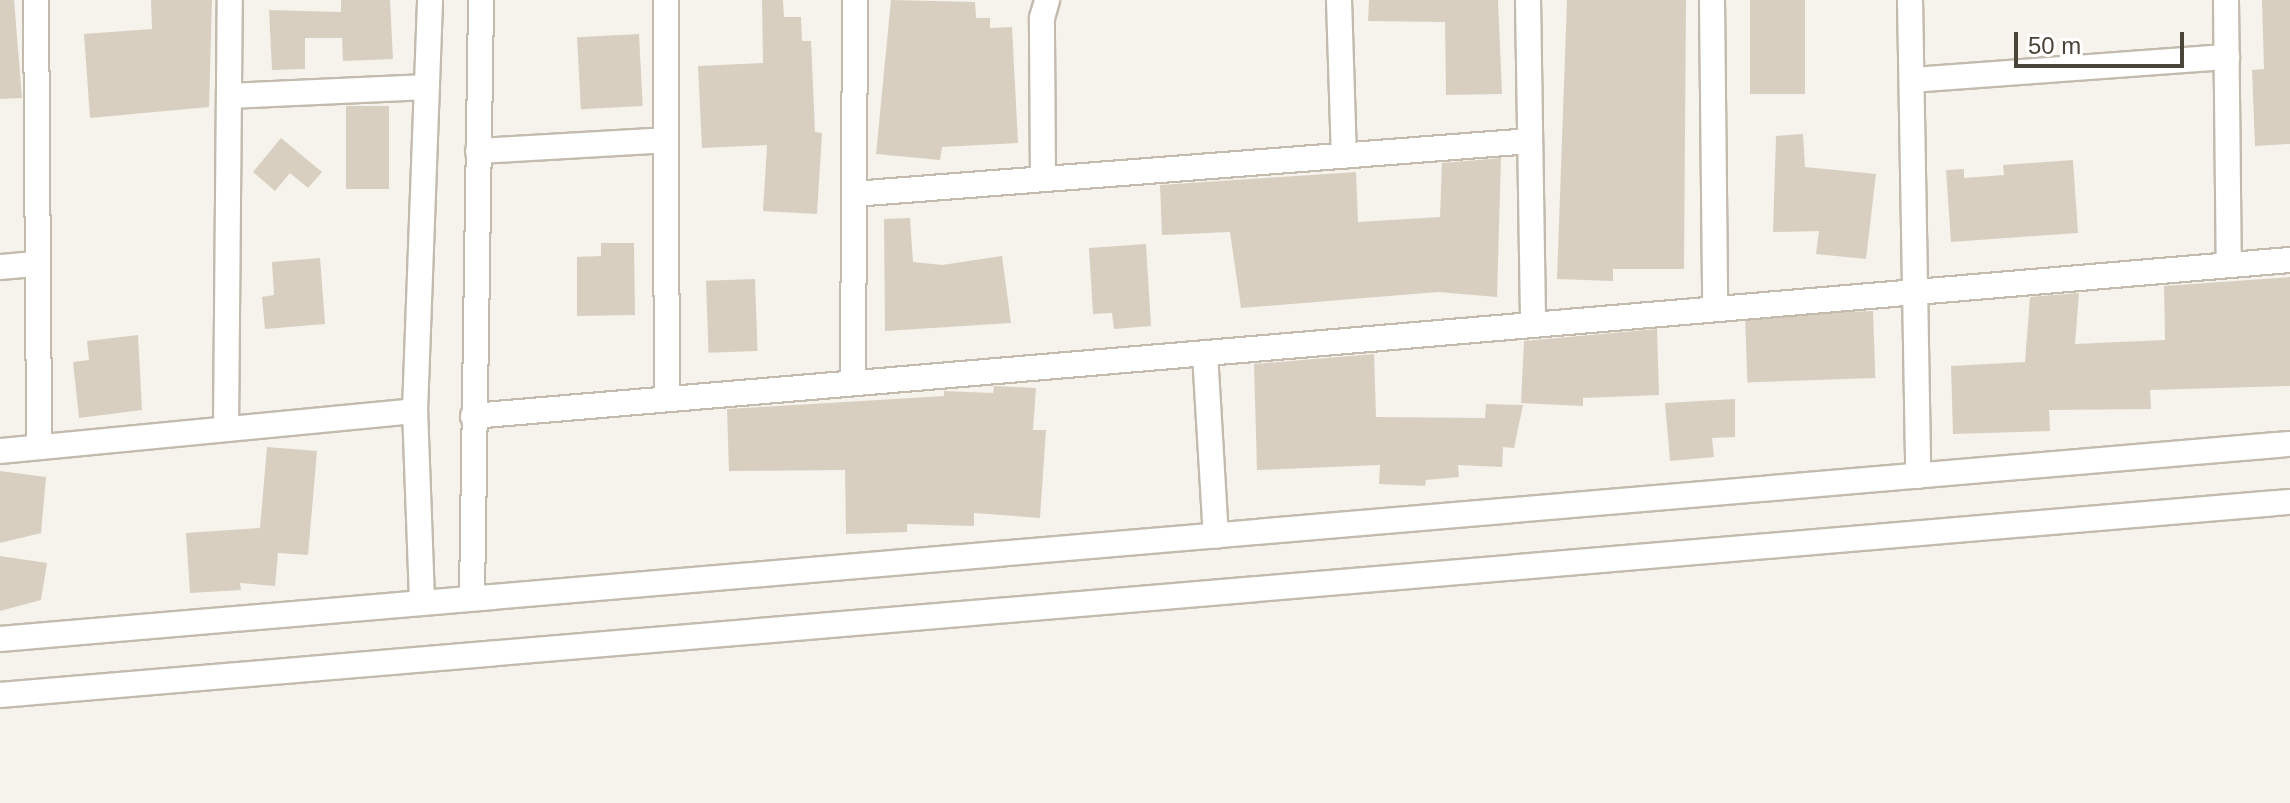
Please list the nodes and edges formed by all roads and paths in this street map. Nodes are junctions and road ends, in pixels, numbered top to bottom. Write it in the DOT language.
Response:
graph roads {
  1 [pos="36,0"];
  2 [pos="230,0"];
  3 [pos="430,0"];
  4 [pos="481,0"];
  5 [pos="666,0"];
  6 [pos="855,0"];
  7 [pos="1047,0"];
  8 [pos="1339,0"];
  9 [pos="1528,0"];
  10 [pos="1712,0"];
  11 [pos="1910,0"];
  12 [pos="2226,0"];
  13 [pos="2227,57"];
  14 [pos="1912,80"];
  15 [pos="427,87"];
  16 [pos="229,96"];
  17 [pos="666,140"];
  18 [pos="1530,141"];
  19 [pos="478,151"];
  20 [pos="1344,156"];
  21 [pos="1043,179"];
  22 [pos="854,194"];
  23 [pos="2290,260"];
  24 [pos="37,264"];
  25 [pos="2229,265"];
  26 [pos="0,267"];
  27 [pos="1915,291"];
  28 [pos="1715,308"];
  29 [pos="1533,324"];
  30 [pos="1205,353"];
  31 [pos="853,383"];
  32 [pos="667,399"];
  33 [pos="415,411"];
  34 [pos="473,416"];
  35 [pos="226,429"];
  36 [pos="2290,444"];
  37 [pos="39,447"];
  38 [pos="0,451"];
  39 [pos="1918,476"];
  40 [pos="2290,502"];
  41 [pos="1216,536"];
  42 [pos="472,596"];
  43 [pos="422,600"];
  44 [pos="0,639"];
  45 [pos="0,695"];
  1 -- 24 [label="street"];
  2 -- 16 [label="street"];
  3 -- 15 [label="street"];
  4 -- 19 [label="street"];
  5 -- 17 [label="street"];
  6 -- 22 [label="street"];
  7 -- 21 [label="street"];
  8 -- 20 [label="street"];
  9 -- 18 [label="street"];
  10 -- 28 [label="street"];
  11 -- 14 [label="street"];
  12 -- 13 [label="street"];
  13 -- 14 [label="street"];
  13 -- 25 [label="street"];
  14 -- 27 [label="street"];
  15 -- 16 [label="street"];
  15 -- 33 [label="street"];
  16 -- 35 [label="street"];
  17 -- 19 [label="street"];
  17 -- 32 [label="street"];
  18 -- 20 [label="street"];
  18 -- 29 [label="street"];
  19 -- 34 [label="street"];
  20 -- 21 [label="street"];
  21 -- 22 [label="street"];
  22 -- 31 [label="street"];
  23 -- 25 [label="street"];
  24 -- 26 [label="street"];
  24 -- 37 [label="street"];
  25 -- 27 [label="street"];
  27 -- 28 [label="street"];
  27 -- 39 [label="street"];
  28 -- 29 [label="street"];
  29 -- 30 [label="street"];
  30 -- 31 [label="street"];
  30 -- 41 [label="street"];
  31 -- 32 [label="street"];
  32 -- 34 [label="street"];
  33 -- 35 [label="street"];
  33 -- 43 [label="street"];
  34 -- 42 [label="street"];
  35 -- 37 [label="street"];
  36 -- 39 [label="street"];
  37 -- 38 [label="street"];
  39 -- 41 [label="street"];
  40 -- 45 [label="street"];
  41 -- 42 [label="street"];
  42 -- 43 [label="street"];
  43 -- 44 [label="street"];
}
